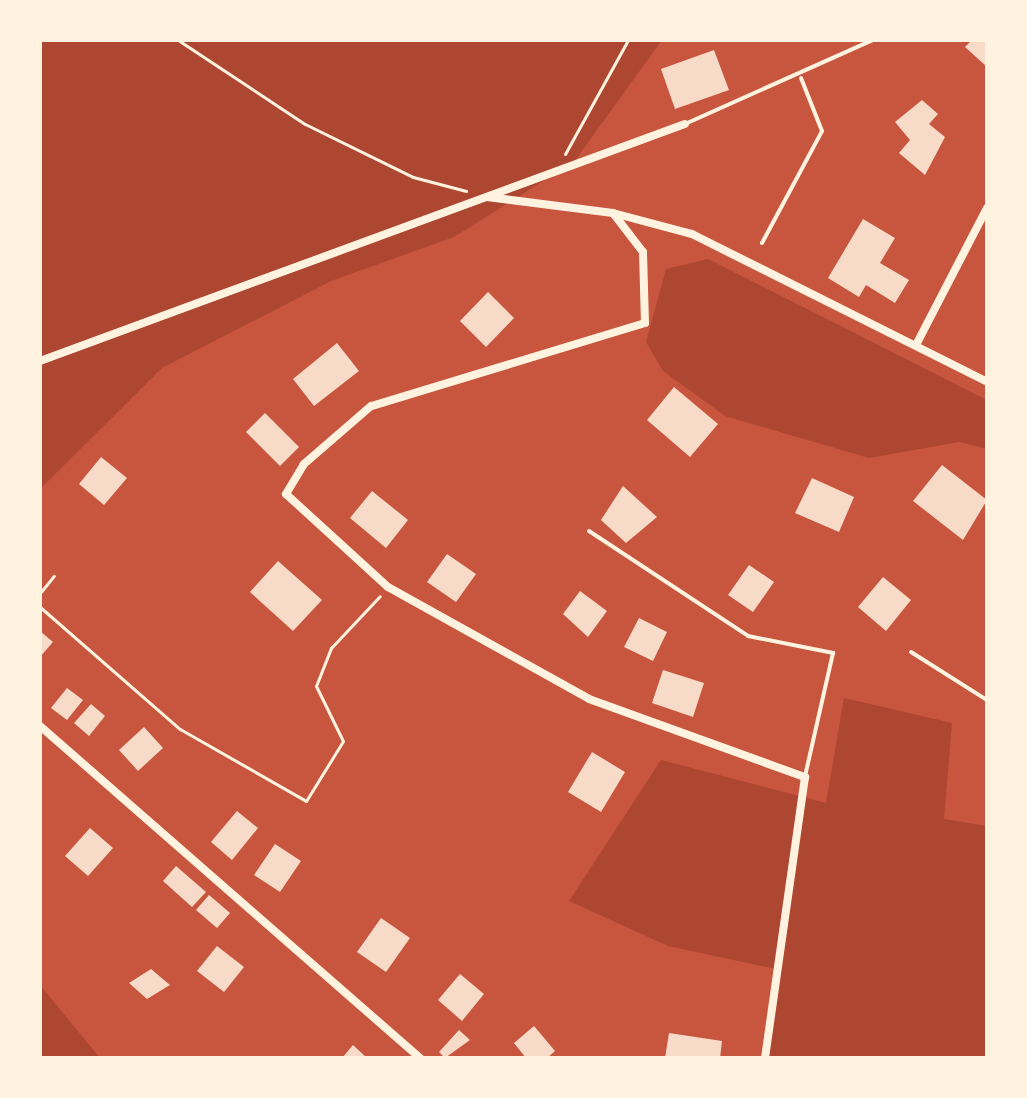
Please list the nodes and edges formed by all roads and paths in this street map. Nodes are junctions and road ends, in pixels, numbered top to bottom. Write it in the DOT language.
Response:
graph roads {
  1 [pos="178,40"];
  2 [pos="628,40"];
  3 [pos="873,40"];
  4 [pos="801,78"];
  5 [pos="685,124"];
  6 [pos="557,168"];
  7 [pos="485,196"];
  8 [pos="987,208"];
  9 [pos="613,213"];
  10 [pos="762,243"];
  11 [pos="916,345"];
  12 [pos="40,361"];
  13 [pos="987,382"];
  14 [pos="589,531"];
  15 [pos="54,576"];
  16 [pos="388,587"];
  17 [pos="40,593"];
  18 [pos="40,607"];
  19 [pos="911,652"];
  20 [pos="987,700"];
  21 [pos="40,726"];
  22 [pos="805,777"];
  23 [pos="420,1058"];
  24 [pos="765,1058"];
  1 -- 7 [label="path"];
  2 -- 6 [label="path"];
  3 -- 4 [label="lane"];
  4 -- 5 [label="lane"];
  4 -- 10 [label="lane"];
  5 -- 6 [label="street"];
  6 -- 7 [label="street"];
  7 -- 9 [label="street"];
  7 -- 12 [label="street"];
  8 -- 11 [label="street"];
  9 -- 11 [label="street"];
  9 -- 16 [label="street"];
  11 -- 13 [label="street"];
  14 -- 22 [label="lane"];
  15 -- 17 [label="path"];
  16 -- 18 [label="path"];
  16 -- 22 [label="street"];
  19 -- 20 [label="lane"];
  21 -- 23 [label="street"];
  22 -- 24 [label="street"];
}
